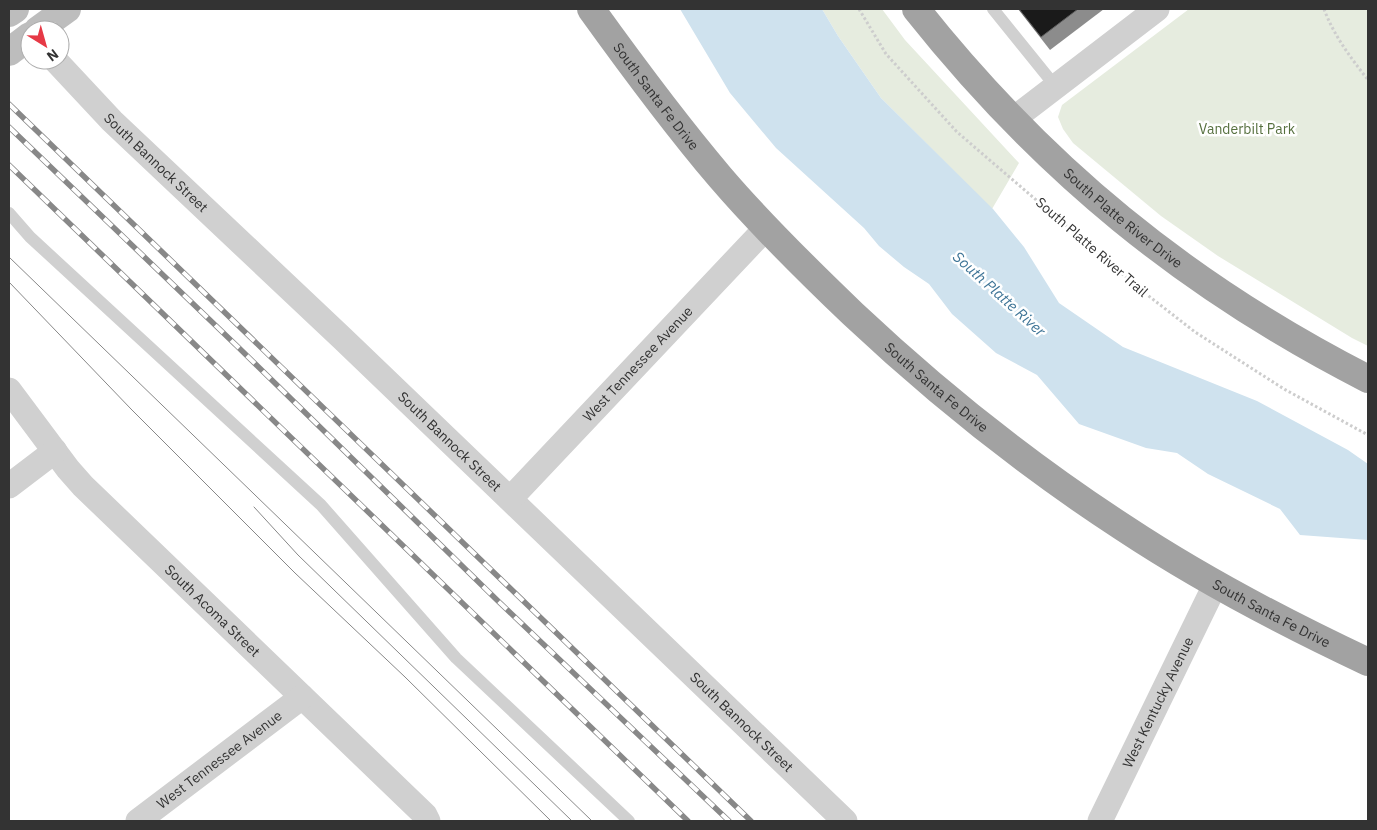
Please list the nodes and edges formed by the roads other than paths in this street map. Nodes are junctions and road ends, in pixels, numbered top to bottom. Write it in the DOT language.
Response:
graph roads {
  1 [pos="16,9"];
  2 [pos="67,9"];
  3 [pos="591,9"];
  4 [pos="916,9"];
  5 [pos="994,9"];
  6 [pos="1157,9"];
  7 [pos="9,13"];
  8 [pos="25,20"];
  9 [pos="52,20"];
  10 [pos="20,44"];
  11 [pos="9,52"];
  12 [pos="64,70"];
  13 [pos="1056,87"];
  14 [pos="1012,120"];
  15 [pos="9,214"];
  16 [pos="766,228"];
  17 [pos="1368,379"];
  18 [pos="9,390"];
  19 [pos="55,451"];
  20 [pos="9,486"];
  21 [pos="510,499"];
  22 [pos="1216,583"];
  23 [pos="1368,662"];
  24 [pos="302,698"];
  25 [pos="138,821"];
  26 [pos="428,821"];
  27 [pos="629,821"];
  28 [pos="844,821"];
  29 [pos="1100,821"];
  1 -- 7 [label="main road"];
  1 -- 8 [label="street"];
  2 -- 9 [label="main road"];
  3 -- 16 [label="highway, South Santa Fe Drive"];
  4 -- 14 [label="highway, South Platte River Drive"];
  5 -- 13 [label="lane"];
  6 -- 13 [label="street"];
  10 -- 11 [label="main road"];
  12 -- 21 [label="street, South Bannock Street"];
  13 -- 14 [label="street"];
  14 -- 17 [label="highway, South Platte River Drive"];
  15 -- 27 [label="lane"];
  16 -- 21 [label="street, West Tennessee Avenue"];
  16 -- 22 [label="highway, South Santa Fe Drive"];
  18 -- 19 [label="street, South Acoma Street"];
  19 -- 20 [label="street"];
  19 -- 24 [label="street, South Acoma Street"];
  21 -- 28 [label="street, South Bannock Street"];
  22 -- 23 [label="highway, South Santa Fe Drive"];
  22 -- 29 [label="street, West Kentucky Avenue"];
  24 -- 25 [label="street, West Tennessee Avenue"];
  24 -- 26 [label="street, South Acoma Street"];
}
